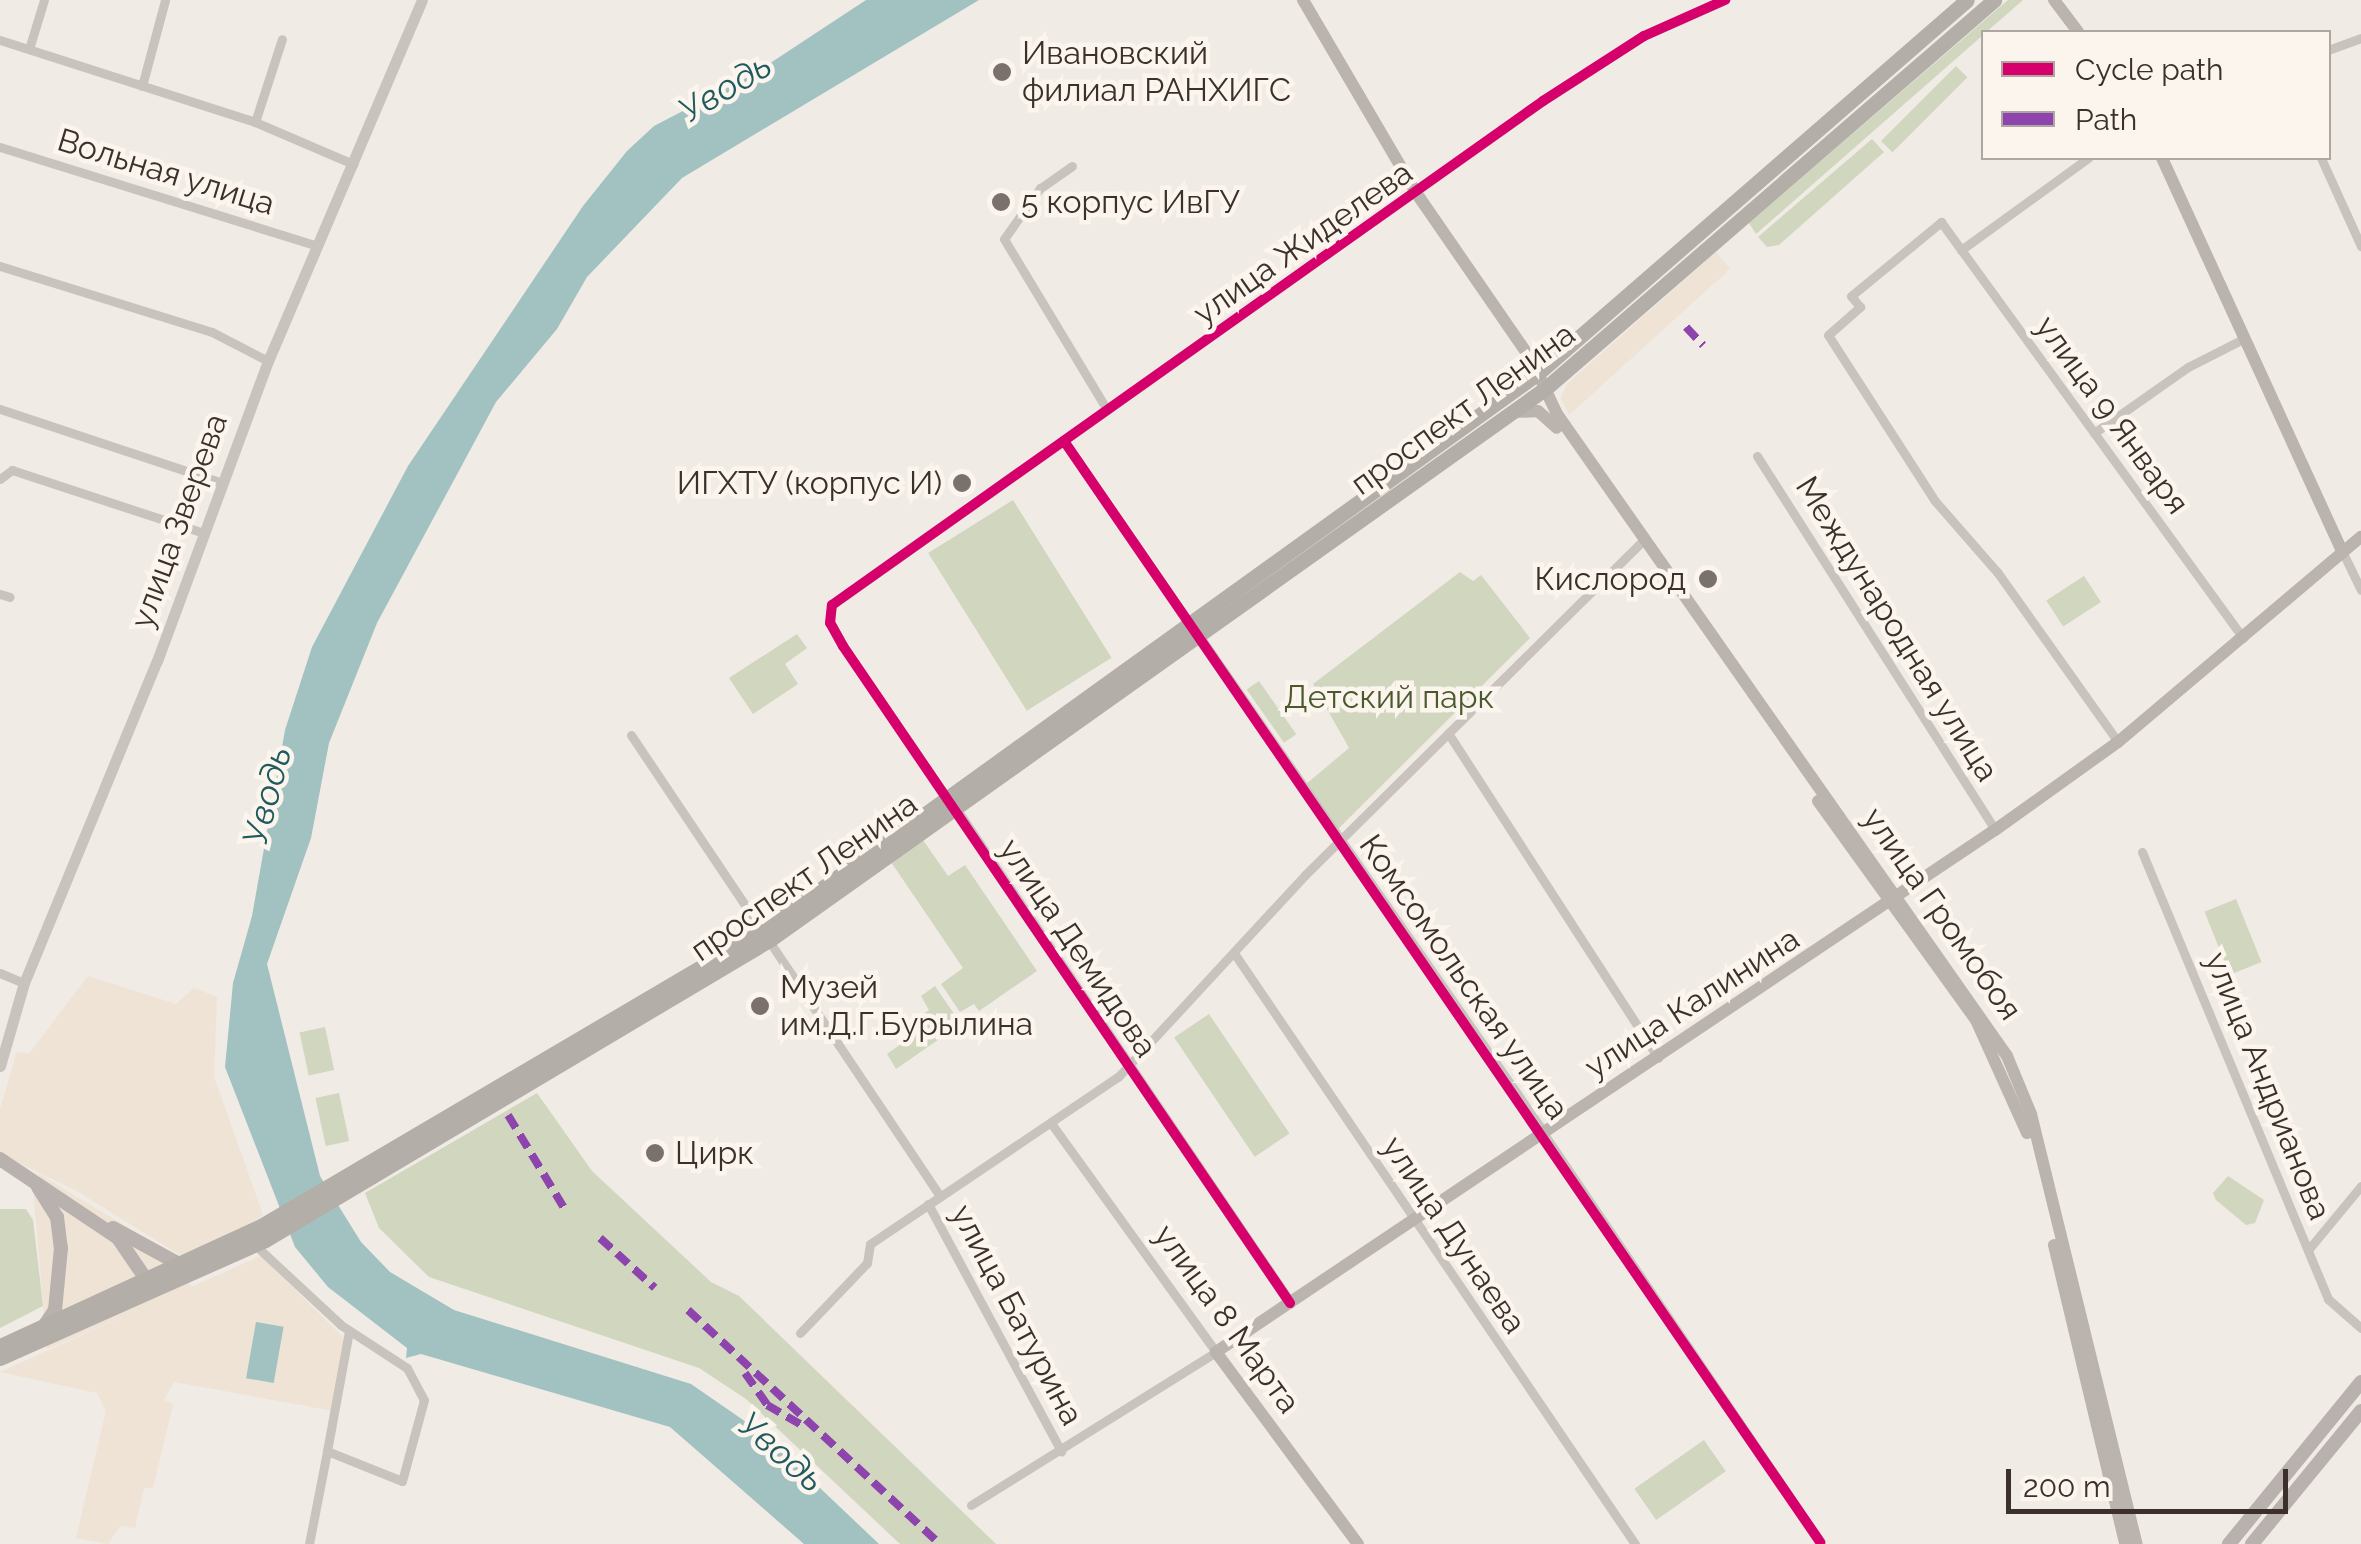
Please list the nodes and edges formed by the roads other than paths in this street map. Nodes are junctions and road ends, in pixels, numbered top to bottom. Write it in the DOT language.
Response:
graph roads {
  1 [pos="44,0"];
  2 [pos="164,0"];
  3 [pos="422,0"];
  4 [pos="1303,0"];
  5 [pos="1725,0"];
  6 [pos="1967,0"];
  7 [pos="1994,0"];
  8 [pos="2054,0"];
  9 [pos="2076,30"];
  10 [pos="2361,38"];
  11 [pos="282,39"];
  12 [pos="0,40"];
  13 [pos="30,49"];
  14 [pos="2331,49"];
  15 [pos="142,86"];
  16 [pos="255,122"];
  17 [pos="0,146"];
  18 [pos="2085,160"];
  19 [pos="2163,160"];
  20 [pos="2322,160"];
  21 [pos="352,164"];
  22 [pos="1072,166"];
  23 [pos="1418,194"];
  24 [pos="317,246"];
  25 [pos="2361,246"];
  26 [pos="1962,250"];
  27 [pos="0,266"];
  28 [pos="2245,338"];
  29 [pos="268,361"];
  30 [pos="1542,380"];
  31 [pos="0,409"];
  32 [pos="1108,410"];
  33 [pos="1511,412"];
  34 [pos="1551,419"];
  35 [pos="2094,433"];
  36 [pos="1064,441"];
  37 [pos="1757,456"];
  38 [pos="0,479"];
  39 [pos="222,483"];
  40 [pos="204,533"];
  41 [pos="2361,537"];
  42 [pos="1640,541"];
  43 [pos="2343,554"];
  44 [pos="2361,590"];
  45 [pos="830,618"];
  46 [pos="1194,629"];
  47 [pos="2243,638"];
  48 [pos="1448,733"];
  49 [pos="632,736"];
  50 [pos="2118,742"];
  51 [pos="950,802"];
  52 [pos="1995,830"];
  53 [pos="1339,843"];
  54 [pos="2142,852"];
  55 [pos="1895,900"];
  56 [pos="768,934"];
  57 [pos="1234,954"];
  58 [pos="0,973"];
  59 [pos="24,983"];
  60 [pos="1659,1059"];
  61 [pos="0,1066"];
  62 [pos="1128,1066"];
  63 [pos="1053,1126"];
  64 [pos="1544,1134"];
  65 [pos="0,1159"];
  66 [pos="18,1170"];
  67 [pos="2361,1186"];
  68 [pos="938,1193"];
  69 [pos="928,1204"];
  70 [pos="90,1217"];
  71 [pos="1413,1221"];
  72 [pos="260,1237"];
  73 [pos="2308,1250"];
  74 [pos="179,1264"];
  75 [pos="150,1285"];
  76 [pos="1290,1303"];
  77 [pos="43,1328"];
  78 [pos="2361,1328"];
  79 [pos="348,1330"];
  80 [pos="800,1334"];
  81 [pos="0,1346"];
  82 [pos="1216,1352"];
  83 [pos="0,1358"];
  84 [pos="2361,1382"];
  85 [pos="2361,1411"];
  86 [pos="2326,1424"];
  87 [pos="2340,1436"];
  88 [pos="326,1451"];
  89 [pos="1062,1451"];
  90 [pos="971,1505"];
  91 [pos="1820,1542"];
  92 [pos="309,1544"];
  93 [pos="1358,1544"];
  94 [pos="1635,1544"];
  95 [pos="2125,1544"];
  96 [pos="2137,1544"];
  97 [pos="2229,1544"];
  98 [pos="2252,1544"];
  1 -- 13 [label="street"];
  2 -- 15 [label="street"];
  3 -- 21 [label="street, улица Зверева"];
  4 -- 23 [label="main road, улица Громобоя"];
  5 -- 23 [label="street, улица Жиделева"];
  6 -- 30 [label="highway, проспект Ленина"];
  7 -- 30 [label="highway, проспект Ленина"];
  8 -- 9 [label="main road"];
  10 -- 14 [label="street"];
  11 -- 16 [label="street"];
  12 -- 13 [label="street"];
  13 -- 15 [label="street"];
  15 -- 16 [label="street"];
  16 -- 21 [label="street"];
  17 -- 24 [label="street, Вольная улица"];
  18 -- 26 [label="street"];
  19 -- 28 [label="main road"];
  20 -- 25 [label="street"];
  21 -- 24 [label="street, улица Зверева"];
  22 -- 32 [label="street"];
  23 -- 30 [label="main road, улица Громобоя"];
  23 -- 32 [label="street, улица Жиделева"];
  24 -- 29 [label="street, улица Зверева"];
  26 -- 35 [label="street, улица 9 Января"];
  26 -- 50 [label="street, улица 9 Января"];
  27 -- 29 [label="street"];
  28 -- 35 [label="street"];
  28 -- 43 [label="main road"];
  29 -- 39 [label="street, улица Зверева"];
  30 -- 33 [label="highway, проспект Ленина"];
  30 -- 34 [label="main road, улица Громобоя"];
  30 -- 42 [label="main road, улица Громобоя"];
  30 -- 46 [label="highway, проспект Ленина"];
  31 -- 39 [label="street"];
  32 -- 36 [label="street, улица Жиделева"];
  33 -- 34 [label="main road"];
  33 -- 46 [label="highway, проспект Ленина"];
  34 -- 42 [label="main road, улица Громобоя"];
  35 -- 47 [label="street, улица 9 Января"];
  36 -- 45 [label="street, улица Жиделева"];
  36 -- 46 [label="street, Комсомольская улица"];
  37 -- 52 [label="street, Международная улица"];
  38 -- 40 [label="street"];
  39 -- 40 [label="street, улица Зверева"];
  40 -- 59 [label="street, улица Зверева"];
  41 -- 43 [label="main road, улица Калинина"];
  42 -- 48 [label="street"];
  42 -- 55 [label="main road, улица Громобоя"];
  43 -- 44 [label="street"];
  43 -- 47 [label="main road, улица Калинина"];
  45 -- 51 [label="street, улица Демидова"];
  46 -- 51 [label="highway, проспект Ленина"];
  46 -- 53 [label="street, Комсомольская улица"];
  47 -- 50 [label="main road, улица Калинина"];
  48 -- 53 [label="street"];
  48 -- 60 [label="street"];
  49 -- 56 [label="street, улица Батурина"];
  50 -- 52 [label="main road, улица Калинина"];
  51 -- 56 [label="highway, проспект Ленина"];
  51 -- 62 [label="street, улица Демидова"];
  52 -- 55 [label="main road, улица Калинина"];
  53 -- 57 [label="street"];
  53 -- 64 [label="street, Комсомольская улица"];
  54 -- 73 [label="street, улица Андрианова"];
  55 -- 60 [label="main road, улица Калинина"];
  55 -- 95 [label="main road, улица Громобоя"];
  55 -- 96 [label="main road, улица Громобоя"];
  56 -- 68 [label="street, улица Батурина"];
  56 -- 72 [label="highway, проспект Ленина"];
  57 -- 62 [label="street"];
  57 -- 71 [label="street, улица Дунаева"];
  58 -- 59 [label="street"];
  59 -- 61 [label="street, улица Зверева"];
  60 -- 64 [label="main road, улица Калинина"];
  62 -- 63 [label="street"];
  62 -- 76 [label="street, улица Демидова"];
  63 -- 68 [label="street"];
  63 -- 82 [label="street, улица 8 Марта"];
  64 -- 71 [label="main road, улица Калинина"];
  64 -- 91 [label="street, Комсомольская улица"];
  65 -- 66 [label="main road"];
  66 -- 70 [label="main road"];
  66 -- 77 [label="main road"];
  67 -- 73 [label="street"];
  68 -- 69 [label="street"];
  69 -- 80 [label="street"];
  69 -- 89 [label="street, улица Батурина"];
  70 -- 74 [label="main road"];
  70 -- 75 [label="main road"];
  71 -- 76 [label="main road, улица Калинина"];
  71 -- 94 [label="street, улица Дунаева"];
  72 -- 74 [label="highway, проспект Ленина"];
  72 -- 75 [label="highway, проспект Ленина"];
  72 -- 79 [label="street"];
  73 -- 78 [label="street, улица Андрианова"];
  74 -- 75 [label="highway, проспект Ленина"];
  75 -- 77 [label="highway, проспект Ленина"];
  75 -- 83 [label="highway, проспект Ленина"];
  76 -- 82 [label="main road, улица Калинина"];
  77 -- 81 [label="highway, проспект Ленина"];
  79 -- 88 [label="street"];
  79 -- 88 [label="street"];
  82 -- 89 [label="street, улица Калинина"];
  82 -- 93 [label="main road, улица 8 Марта"];
  84 -- 86 [label="main road"];
  85 -- 87 [label="main road"];
  86 -- 87 [label="main road"];
  86 -- 97 [label="main road"];
  87 -- 98 [label="main road"];
  88 -- 92 [label="street"];
  89 -- 90 [label="street, улица Калинина"];
}
